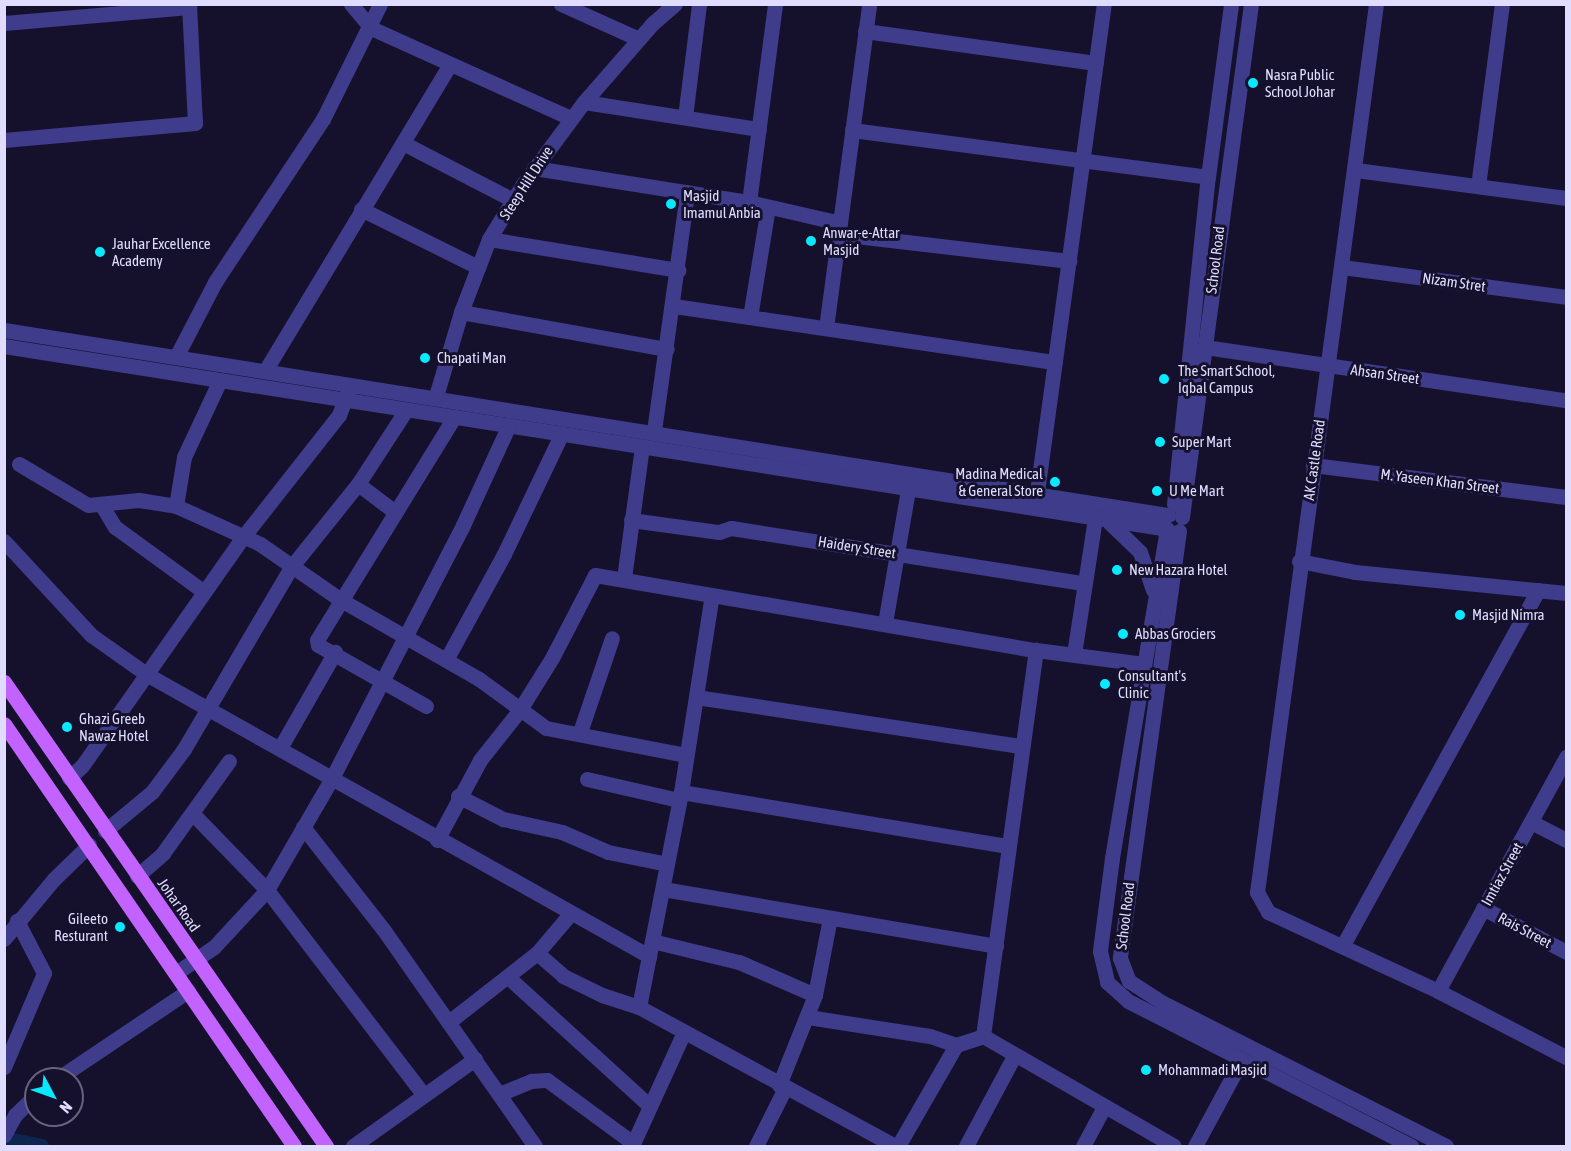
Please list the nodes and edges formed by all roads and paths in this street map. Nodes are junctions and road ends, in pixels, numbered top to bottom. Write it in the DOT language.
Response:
graph roads {
  1 [pos="351,4"];
  2 [pos="380,4"];
  3 [pos="561,4"];
  4 [pos="675,4"];
  5 [pos="699,4"];
  6 [pos="776,4"];
  7 [pos="869,4"];
  8 [pos="1104,4"];
  9 [pos="1231,4"];
  10 [pos="1251,4"];
  11 [pos="1376,4"];
  12 [pos="1502,4"];
  13 [pos="189,6"];
  14 [pos="4,23"];
  15 [pos="371,28"];
  16 [pos="865,31"];
  17 [pos="639,39"];
  18 [pos="1096,63"];
  19 [pos="450,64"];
  20 [pos="584,102"];
  21 [pos="686,117"];
  22 [pos="570,118"];
  23 [pos="759,129"];
  24 [pos="852,130"];
  25 [pos="4,140"];
  26 [pos="403,143"];
  27 [pos="1083,163"];
  28 [pos="534,168"];
  29 [pos="1356,170"];
  30 [pos="1208,177"];
  31 [pos="1478,186"];
  32 [pos="687,192"];
  33 [pos="1566,198"];
  34 [pos="513,200"];
  35 [pos="749,202"];
  36 [pos="768,207"];
  37 [pos="361,209"];
  38 [pos="839,229"];
  39 [pos="1210,238"];
  40 [pos="489,239"];
  41 [pos="1069,261"];
  42 [pos="478,267"];
  43 [pos="1342,267"];
  44 [pos="678,270"];
  45 [pos="1566,297"];
  46 [pos="674,306"];
  47 [pos="461,312"];
  48 [pos="750,317"];
  49 [pos="826,328"];
  50 [pos="4,330"];
  51 [pos="4,346"];
  52 [pos="1205,346"];
  53 [pos="667,349"];
  54 [pos="176,357"];
  55 [pos="1055,362"];
  56 [pos="1327,366"];
  57 [pos="265,371"];
  58 [pos="220,380"];
  59 [pos="350,385"];
  60 [pos="436,396"];
  61 [pos="345,400"];
  62 [pos="1566,400"];
  63 [pos="406,410"];
  64 [pos="454,417"];
  65 [pos="510,425"];
  66 [pos="654,431"];
  67 [pos="562,433"];
  68 [pos="642,446"];
  69 [pos="19,464"];
  70 [pos="1313,465"];
  71 [pos="358,484"];
  72 [pos="908,490"];
  73 [pos="1037,492"];
  74 [pos="1566,497"];
  75 [pos="101,504"];
  76 [pos="176,506"];
  77 [pos="395,512"];
  78 [pos="1101,519"];
  79 [pos="631,520"];
  80 [pos="1174,521"];
  81 [pos="243,537"];
  82 [pos="4,541"];
  83 [pos="897,553"];
  84 [pos="1299,561"];
  85 [pos="292,566"];
  86 [pos="624,578"];
  87 [pos="1083,583"];
  88 [pos="1538,590"];
  89 [pos="204,592"];
  90 [pos="1566,592"];
  91 [pos="712,595"];
  92 [pos="1155,596"];
  93 [pos="340,600"];
  94 [pos="885,623"];
  95 [pos="1150,623"];
  96 [pos="1168,626"];
  97 [pos="404,634"];
  98 [pos="612,638"];
  99 [pos="1036,650"];
  100 [pos="335,652"];
  101 [pos="1074,654"];
  102 [pos="446,660"];
  103 [pos="1144,664"];
  104 [pos="146,674"];
  105 [pos="381,680"];
  106 [pos="4,682"];
  107 [pos="696,697"];
  108 [pos="426,705"];
  109 [pos="206,708"];
  110 [pos="519,711"];
  111 [pos="4,724"];
  112 [pos="580,732"];
  113 [pos="1020,746"];
  114 [pos="280,748"];
  115 [pos="686,755"];
  116 [pos="1566,757"];
  117 [pos="230,761"];
  118 [pos="69,778"];
  119 [pos="332,778"];
  120 [pos="587,780"];
  121 [pos="459,796"];
  122 [pos="680,796"];
  123 [pos="193,814"];
  124 [pos="1531,822"];
  125 [pos="303,827"];
  126 [pos="105,831"];
  127 [pos="437,840"];
  128 [pos="1566,840"];
  129 [pos="89,845"];
  130 [pos="1007,846"];
  131 [pos="667,864"];
  132 [pos="137,876"];
  133 [pos="663,889"];
  134 [pos="267,890"];
  135 [pos="1483,908"];
  136 [pos="571,913"];
  137 [pos="830,918"];
  138 [pos="17,921"];
  139 [pos="4,939"];
  140 [pos="1343,945"];
  141 [pos="996,946"];
  142 [pos="651,949"];
  143 [pos="1566,952"];
  144 [pos="537,953"];
  145 [pos="195,959"];
  146 [pos="176,973"];
  147 [pos="508,977"];
  148 [pos="189,991"];
  149 [pos="1438,991"];
  150 [pos="815,995"];
  151 [pos="639,1007"];
  152 [pos="808,1017"];
  153 [pos="1179,1019"];
  154 [pos="450,1021"];
  155 [pos="683,1034"];
  156 [pos="983,1036"];
  157 [pos="956,1045"];
  158 [pos="1014,1056"];
  159 [pos="1566,1057"];
  160 [pos="475,1059"];
  161 [pos="1241,1061"];
  162 [pos="4,1067"];
  163 [pos="75,1067"];
  164 [pos="782,1087"];
  165 [pos="423,1094"];
  166 [pos="499,1094"];
  167 [pos="650,1106"];
  168 [pos="24,1107"];
  169 [pos="1104,1107"];
  170 [pos="8,1122"];
  171 [pos="632,1145"];
  172 [pos="294,1146"];
  173 [pos="326,1146"];
  174 [pos="353,1146"];
  175 [pos="535,1146"];
  176 [pos="756,1146"];
  177 [pos="897,1146"];
  178 [pos="966,1146"];
  179 [pos="1083,1146"];
  180 [pos="1174,1146"];
  181 [pos="1195,1146"];
  182 [pos="1411,1146"];
  183 [pos="1446,1146"];
  1 -- 15 [label="street"];
  2 -- 15 [label="street"];
  3 -- 17 [label="street"];
  4 -- 17 [label="street, Steep Hill Drive"];
  5 -- 21 [label="street"];
  6 -- 23 [label="street"];
  7 -- 16 [label="street"];
  8 -- 18 [label="street"];
  9 -- 30 [label="street, School Road"];
  10 -- 39 [label="street, School Road"];
  11 -- 29 [label="street, AK Castle Road"];
  12 -- 31 [label="street"];
  13 -- 14 [label="street"];
  13 -- 25 [label="street"];
  15 -- 19 [label="street"];
  15 -- 54 [label="street"];
  16 -- 18 [label="street"];
  16 -- 24 [label="street"];
  17 -- 20 [label="street, Steep Hill Drive"];
  18 -- 27 [label="street"];
  19 -- 22 [label="street"];
  19 -- 26 [label="street"];
  20 -- 21 [label="street"];
  20 -- 22 [label="street, Steep Hill Drive"];
  21 -- 23 [label="street"];
  22 -- 28 [label="street, Steep Hill Drive"];
  23 -- 35 [label="street"];
  24 -- 27 [label="street"];
  24 -- 38 [label="street"];
  26 -- 34 [label="street"];
  26 -- 37 [label="street"];
  27 -- 30 [label="street"];
  27 -- 41 [label="street"];
  28 -- 32 [label="street"];
  28 -- 34 [label="street, Steep Hill Drive"];
  29 -- 31 [label="street"];
  29 -- 43 [label="street, AK Castle Road"];
  30 -- 39 [label="street, School Road"];
  31 -- 33 [label="street"];
  32 -- 35 [label="street"];
  32 -- 44 [label="street"];
  34 -- 40 [label="street, Steep Hill Drive"];
  35 -- 36 [label="street"];
  36 -- 38 [label="street"];
  36 -- 48 [label="street"];
  37 -- 42 [label="street"];
  37 -- 57 [label="street"];
  38 -- 41 [label="street"];
  38 -- 49 [label="street"];
  39 -- 52 [label="street, School Road"];
  39 -- 80 [label="street, School Road"];
  40 -- 42 [label="street, Steep Hill Drive"];
  40 -- 44 [label="street"];
  41 -- 55 [label="street"];
  42 -- 47 [label="street, Steep Hill Drive"];
  43 -- 45 [label="street, Nizam Stret"];
  43 -- 56 [label="street, AK Castle Road"];
  44 -- 46 [label="street"];
  46 -- 48 [label="street"];
  46 -- 53 [label="street"];
  47 -- 53 [label="street"];
  47 -- 60 [label="street, Steep Hill Drive"];
  48 -- 49 [label="street"];
  49 -- 55 [label="street"];
  50 -- 54 [label="street"];
  51 -- 58 [label="street"];
  52 -- 56 [label="street, Ahsan Street"];
  52 -- 80 [label="street, School Road"];
  53 -- 66 [label="street"];
  54 -- 57 [label="street"];
  55 -- 73 [label="street"];
  56 -- 62 [label="street, Ahsan Street"];
  56 -- 70 [label="street, AK Castle Road"];
  57 -- 59 [label="street"];
  58 -- 61 [label="street"];
  58 -- 76 [label="street"];
  59 -- 60 [label="street"];
  59 -- 61 [label="street"];
  60 -- 66 [label="street"];
  61 -- 63 [label="street"];
  61 -- 81 [label="street"];
  63 -- 64 [label="street"];
  63 -- 71 [label="street"];
  64 -- 65 [label="street"];
  64 -- 77 [label="street"];
  65 -- 67 [label="street"];
  65 -- 97 [label="street"];
  66 -- 73 [label="street"];
  67 -- 68 [label="street"];
  67 -- 102 [label="street"];
  68 -- 72 [label="street"];
  68 -- 79 [label="street"];
  69 -- 75 [label="street"];
  70 -- 74 [label="street, M. Yaseen Khan Street"];
  70 -- 84 [label="street, AK Castle Road"];
  71 -- 77 [label="street"];
  71 -- 85 [label="street"];
  72 -- 78 [label="street"];
  72 -- 83 [label="street"];
  73 -- 80 [label="street"];
  75 -- 76 [label="street"];
  75 -- 89 [label="street"];
  76 -- 81 [label="street"];
  77 -- 93 [label="street"];
  78 -- 80 [label="street"];
  78 -- 87 [label="street"];
  78 -- 92 [label="street"];
  79 -- 83 [label="street, Haidery Street"];
  79 -- 86 [label="street"];
  80 -- 92 [label="street, School Road"];
  80 -- 96 [label="street, School Road"];
  81 -- 85 [label="street"];
  81 -- 89 [label="street"];
  82 -- 104 [label="street"];
  83 -- 87 [label="street, Haidery Street"];
  83 -- 94 [label="street"];
  84 -- 88 [label="street"];
  84 -- 140 [label="street, AK Castle Road"];
  85 -- 93 [label="street"];
  85 -- 109 [label="street"];
  86 -- 91 [label="street"];
  86 -- 110 [label="street"];
  87 -- 101 [label="street"];
  88 -- 90 [label="street"];
  88 -- 140 [label="street"];
  89 -- 104 [label="street"];
  91 -- 94 [label="street"];
  91 -- 107 [label="street"];
  92 -- 95 [label="street, School Road"];
  93 -- 97 [label="street"];
  93 -- 100 [label="street"];
  94 -- 99 [label="street"];
  95 -- 96 [label="street"];
  95 -- 103 [label="street, School Road"];
  96 -- 153 [label="street, School Road"];
  97 -- 102 [label="street"];
  97 -- 105 [label="street"];
  98 -- 112 [label="street"];
  99 -- 101 [label="street"];
  99 -- 113 [label="street"];
  100 -- 105 [label="street"];
  100 -- 114 [label="street"];
  101 -- 103 [label="street"];
  102 -- 110 [label="street"];
  103 -- 153 [label="street, School Road"];
  104 -- 109 [label="street"];
  104 -- 118 [label="street"];
  105 -- 108 [label="street"];
  105 -- 119 [label="street"];
  106 -- 118 [label="main road, Johar Road"];
  107 -- 113 [label="street"];
  107 -- 115 [label="street"];
  109 -- 114 [label="street"];
  109 -- 126 [label="street"];
  110 -- 112 [label="street"];
  110 -- 121 [label="street"];
  111 -- 129 [label="main road"];
  112 -- 115 [label="street"];
  113 -- 130 [label="street"];
  114 -- 119 [label="street"];
  115 -- 122 [label="street"];
  116 -- 124 [label="street, Imtiaz Street"];
  117 -- 123 [label="street"];
  118 -- 126 [label="main road, Johar Road"];
  119 -- 125 [label="street"];
  119 -- 127 [label="street"];
  120 -- 122 [label="street"];
  121 -- 127 [label="street"];
  121 -- 131 [label="street"];
  122 -- 130 [label="street"];
  122 -- 131 [label="street"];
  123 -- 132 [label="street"];
  123 -- 134 [label="street"];
  124 -- 128 [label="street"];
  124 -- 135 [label="street, Imtiaz Street"];
  125 -- 134 [label="street"];
  125 -- 154 [label="street"];
  126 -- 132 [label="main road, Johar Road"];
  127 -- 136 [label="street"];
  129 -- 138 [label="street"];
  129 -- 146 [label="main road"];
  130 -- 141 [label="street"];
  131 -- 133 [label="street"];
  132 -- 145 [label="main road, Johar Road"];
  133 -- 137 [label="street"];
  133 -- 142 [label="street"];
  134 -- 145 [label="street"];
  134 -- 165 [label="street"];
  135 -- 143 [label="street, Rais Street"];
  135 -- 149 [label="street, Imtiaz Street"];
  136 -- 142 [label="street"];
  136 -- 144 [label="street"];
  137 -- 141 [label="street"];
  137 -- 150 [label="street"];
  138 -- 139 [label="street"];
  138 -- 162 [label="street"];
  140 -- 149 [label="street"];
  141 -- 156 [label="street"];
  142 -- 150 [label="street"];
  142 -- 151 [label="street"];
  144 -- 147 [label="street"];
  144 -- 151 [label="street"];
  145 -- 146 [label="street"];
  145 -- 173 [label="main road, Johar Road"];
  146 -- 148 [label="main road"];
  147 -- 154 [label="street"];
  147 -- 167 [label="street"];
  148 -- 163 [label="street"];
  148 -- 172 [label="main road"];
  149 -- 159 [label="street"];
  150 -- 152 [label="street"];
  151 -- 155 [label="street"];
  152 -- 157 [label="street"];
  152 -- 164 [label="street"];
  153 -- 161 [label="street, School Road"];
  153 -- 183 [label="street, School Road"];
  154 -- 160 [label="street"];
  155 -- 164 [label="street"];
  155 -- 167 [label="street"];
  156 -- 157 [label="street"];
  156 -- 158 [label="street"];
  157 -- 177 [label="street"];
  158 -- 169 [label="street"];
  158 -- 178 [label="street"];
  160 -- 165 [label="street"];
  160 -- 166 [label="street"];
  161 -- 181 [label="street"];
  161 -- 182 [label="street, School Road"];
  164 -- 176 [label="street"];
  164 -- 177 [label="street"];
  165 -- 174 [label="street"];
  166 -- 171 [label="street"];
  166 -- 175 [label="street"];
  167 -- 171 [label="street"];
  168 -- 170 [label="street"];
  169 -- 179 [label="street"];
  169 -- 180 [label="street"];
}
